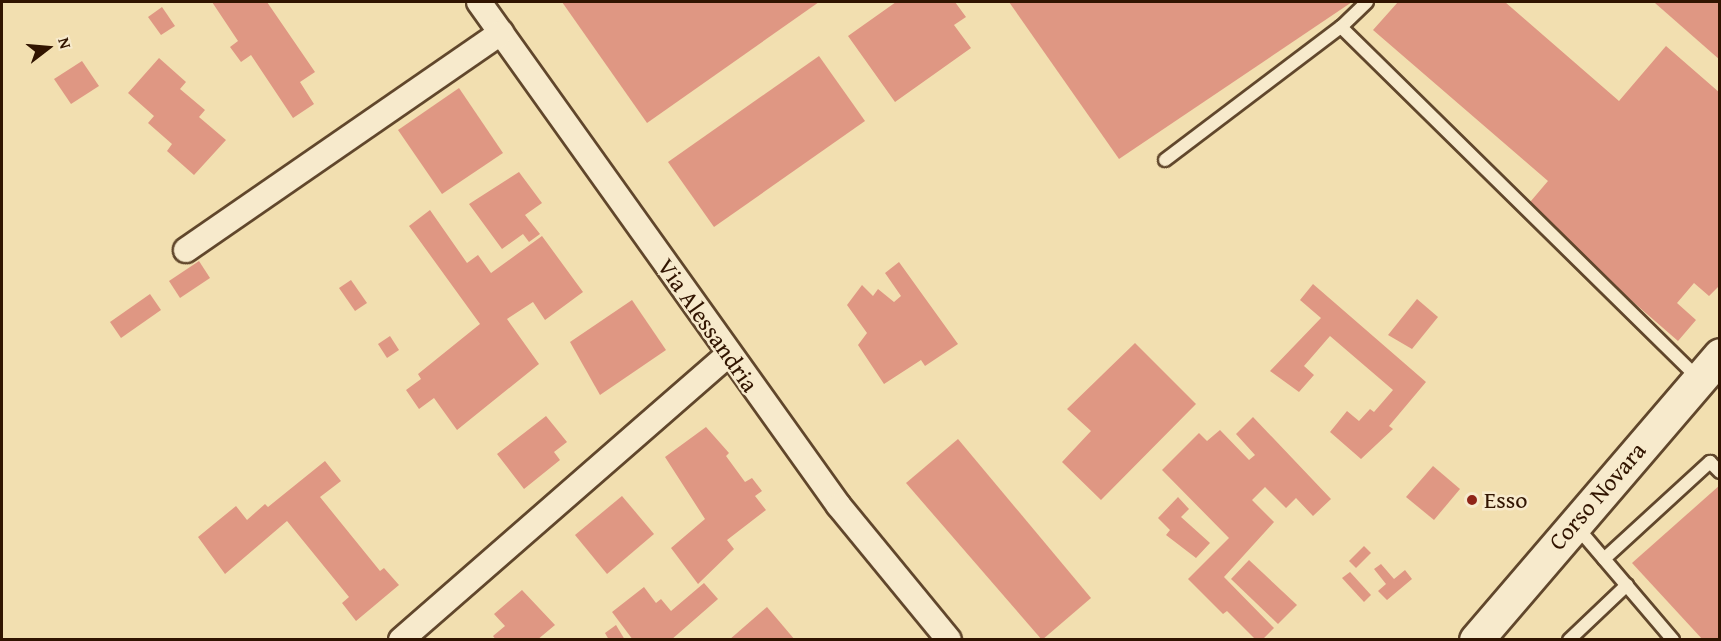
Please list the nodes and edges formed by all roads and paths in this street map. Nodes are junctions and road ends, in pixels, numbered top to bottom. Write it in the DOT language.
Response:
graph roads {
  1 [pos="480,2"];
  2 [pos="1367,2"];
  3 [pos="1341,27"];
  4 [pos="501,33"];
  5 [pos="1165,160"];
  6 [pos="186,250"];
  7 [pos="728,355"];
  8 [pos="1709,367"];
  9 [pos="1719,472"];
  10 [pos="1574,523"];
  11 [pos="1605,559"];
  12 [pos="1627,585"];
  13 [pos="401,639"];
  14 [pos="949,639"];
  15 [pos="1476,639"];
  16 [pos="1569,639"];
  17 [pos="1673,639"];
  1 -- 4 [label="street, Via Alessandria"];
  2 -- 3 [label="lane"];
  3 -- 5 [label="lane"];
  3 -- 8 [label="lane"];
  4 -- 6 [label="street"];
  4 -- 7 [label="street, Via Alessandria"];
  7 -- 13 [label="street"];
  7 -- 14 [label="street, Via Alessandria"];
  8 -- 10 [label="main road, Corso Novara"];
  9 -- 11 [label="lane"];
  10 -- 11 [label="lane"];
  10 -- 15 [label="main road, Corso Novara"];
  11 -- 12 [label="lane"];
  12 -- 16 [label="lane"];
  12 -- 17 [label="lane"];
}
